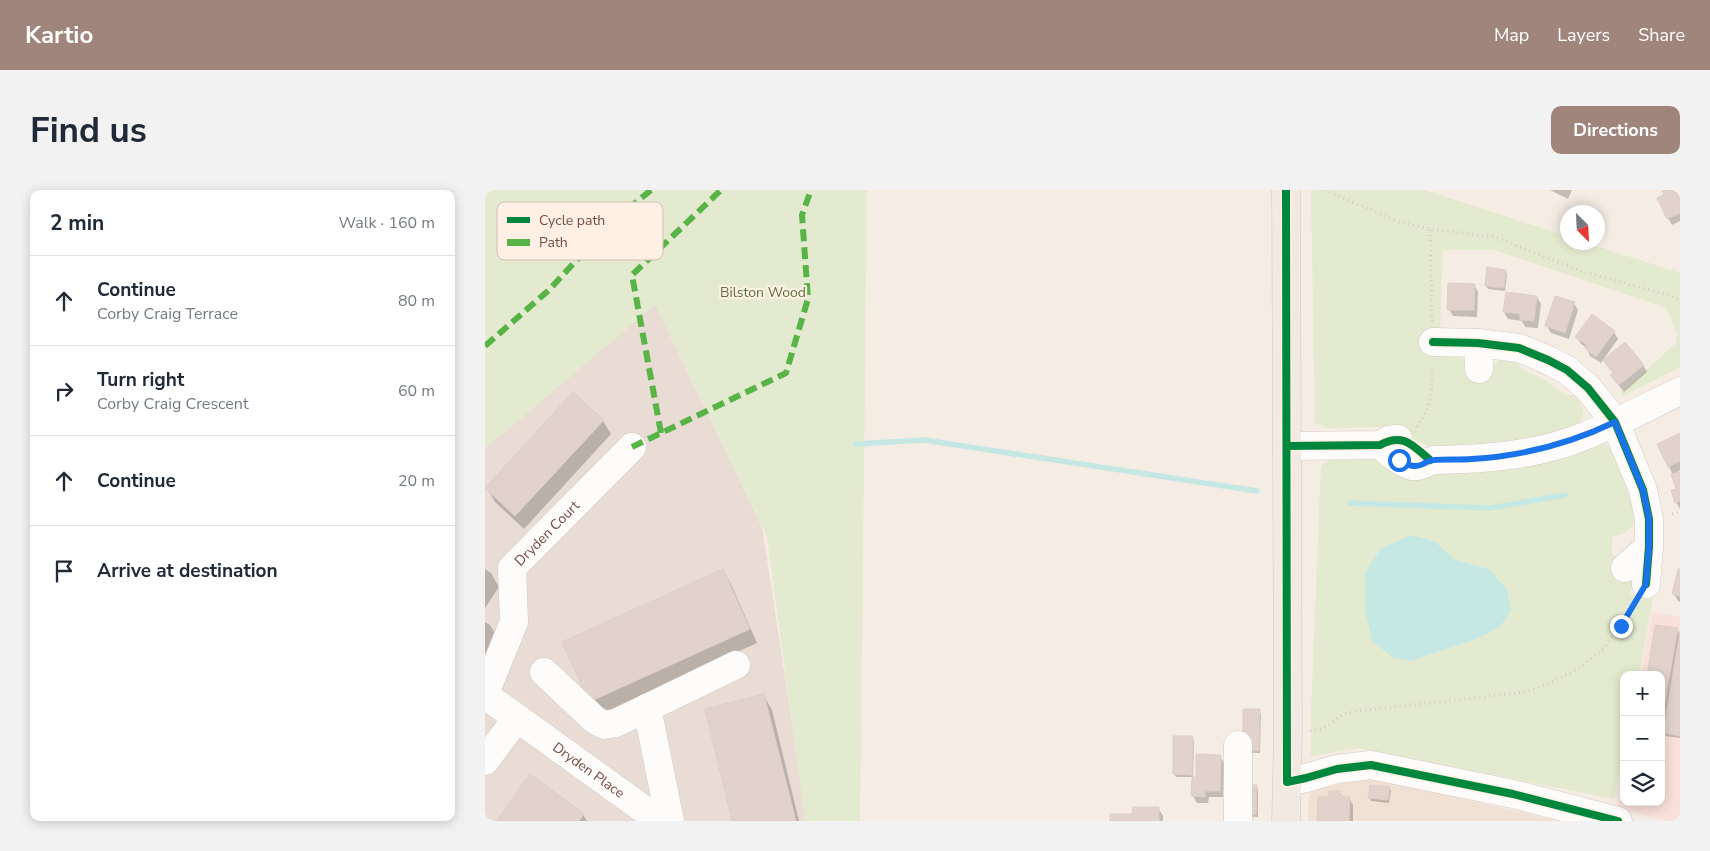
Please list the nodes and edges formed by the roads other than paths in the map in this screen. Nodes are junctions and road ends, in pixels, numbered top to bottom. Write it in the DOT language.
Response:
graph roads {
  1 [pos="1286,190"];
  2 [pos="1433,342"];
  3 [pos="1680,391"];
  4 [pos="1615,422"];
  5 [pos="1287,446"];
  6 [pos="632,447"];
  7 [pos="1649,547"];
  8 [pos="736,665"];
  9 [pos="544,672"];
  10 [pos="485,694"];
  11 [pos="647,708"];
  12 [pos="517,718"];
  13 [pos="1238,745"];
  14 [pos="485,761"];
  15 [pos="1287,782"];
  16 [pos="659,821"];
  17 [pos="670,821"];
  18 [pos="1238,821"];
  19 [pos="1286,821"];
  20 [pos="1618,821"];
  1 -- 5 [label="main road"];
  2 -- 4 [label="street"];
  3 -- 4 [label="street"];
  4 -- 5 [label="street"];
  4 -- 7 [label="street"];
  5 -- 15 [label="main road"];
  6 -- 10 [label="street, Dryden Court"];
  7 -- 7 [label="street"];
  8 -- 11 [label="street"];
  9 -- 11 [label="street"];
  10 -- 12 [label="street, Dryden Court"];
  11 -- 17 [label="street"];
  12 -- 14 [label="street"];
  12 -- 16 [label="street, Dryden Place"];
  13 -- 18 [label="street"];
  15 -- 19 [label="main road"];
  15 -- 20 [label="street"];
}
